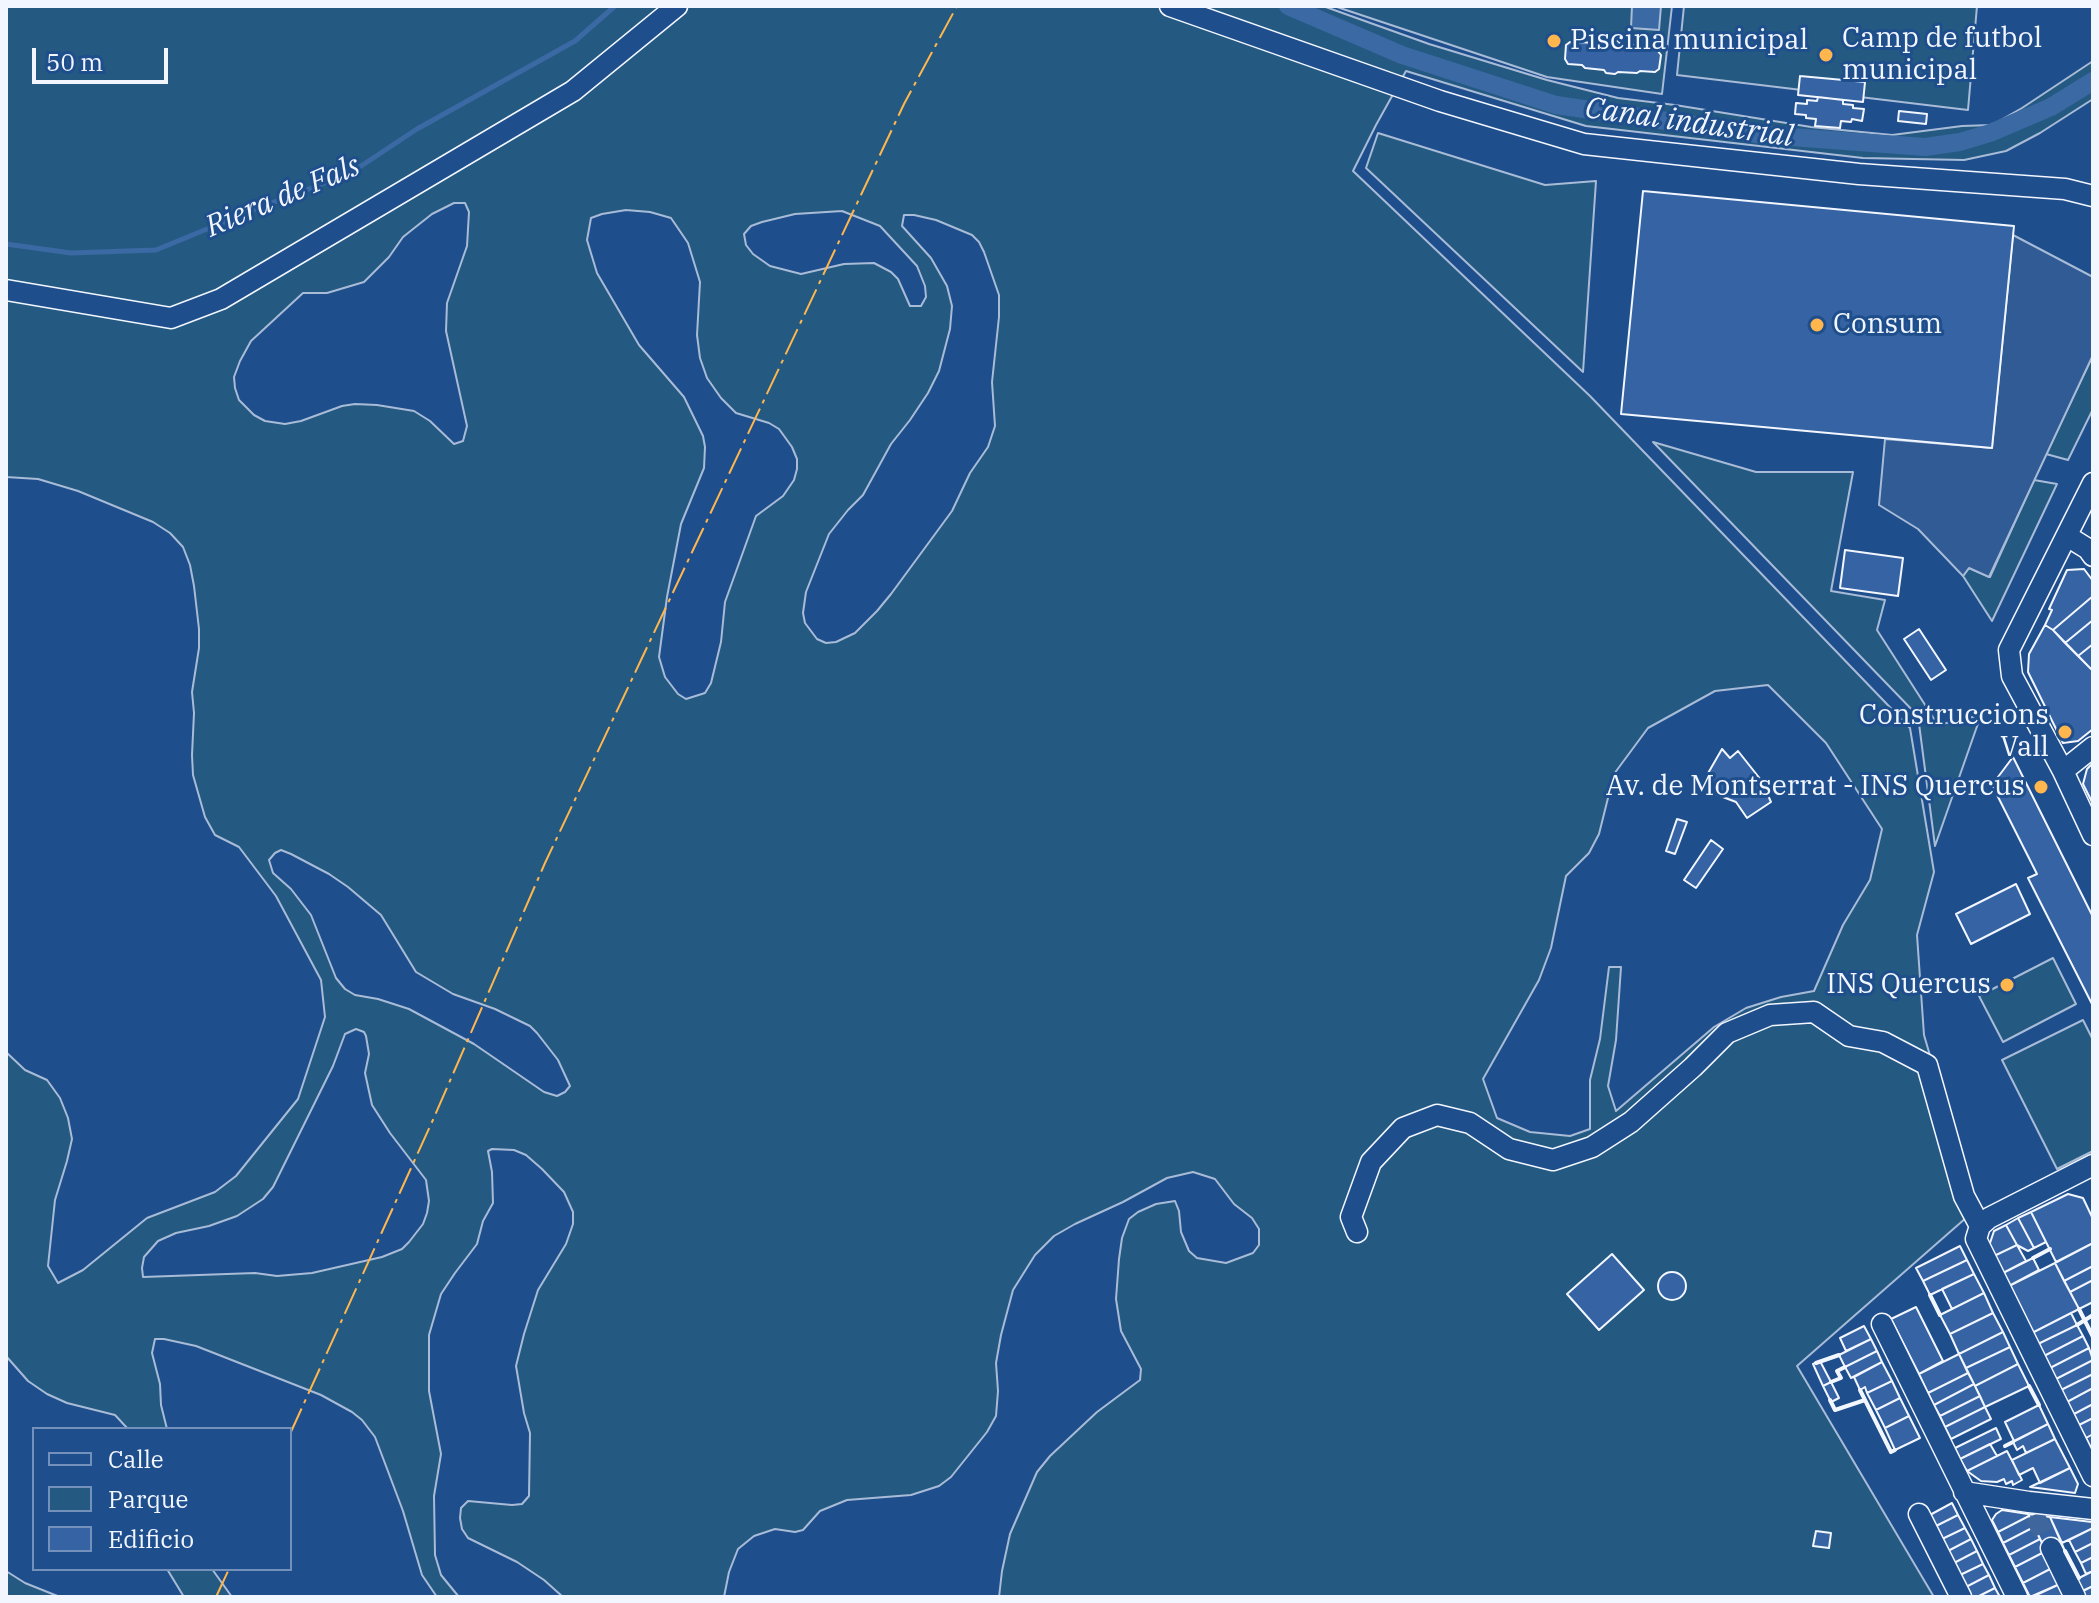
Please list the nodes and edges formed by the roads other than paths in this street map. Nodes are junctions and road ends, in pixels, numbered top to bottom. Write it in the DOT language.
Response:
graph roads {
  1 [pos="677,6"];
  2 [pos="1170,6"];
  3 [pos="2093,187"];
  4 [pos="2065,189"];
  5 [pos="2093,196"];
  6 [pos="6,290"];
  7 [pos="2093,483"];
  8 [pos="2067,536"];
  9 [pos="2093,556"];
  10 [pos="2093,747"];
  11 [pos="2063,771"];
  12 [pos="2093,835"];
  13 [pos="2091,1170"];
  14 [pos="1357,1232"];
  15 [pos="1978,1233"];
  16 [pos="1882,1324"];
  17 [pos="2093,1476"];
  18 [pos="1964,1492"];
  19 [pos="2093,1509"];
  20 [pos="1919,1514"];
  21 [pos="2051,1548"];
  22 [pos="1961,1597"];
  23 [pos="2017,1597"];
  24 [pos="2075,1597"];
  1 -- 6 [label="street"];
  2 -- 4 [label="street"];
  3 -- 4 [label="street"];
  4 -- 5 [label="street"];
  7 -- 8 [label="street"];
  8 -- 9 [label="street"];
  8 -- 11 [label="street"];
  10 -- 11 [label="street"];
  11 -- 12 [label="street"];
  13 -- 15 [label="street"];
  14 -- 15 [label="street"];
  15 -- 17 [label="street"];
  16 -- 18 [label="street"];
  18 -- 19 [label="street"];
  18 -- 23 [label="street"];
  20 -- 22 [label="street"];
  21 -- 24 [label="street"];
}
